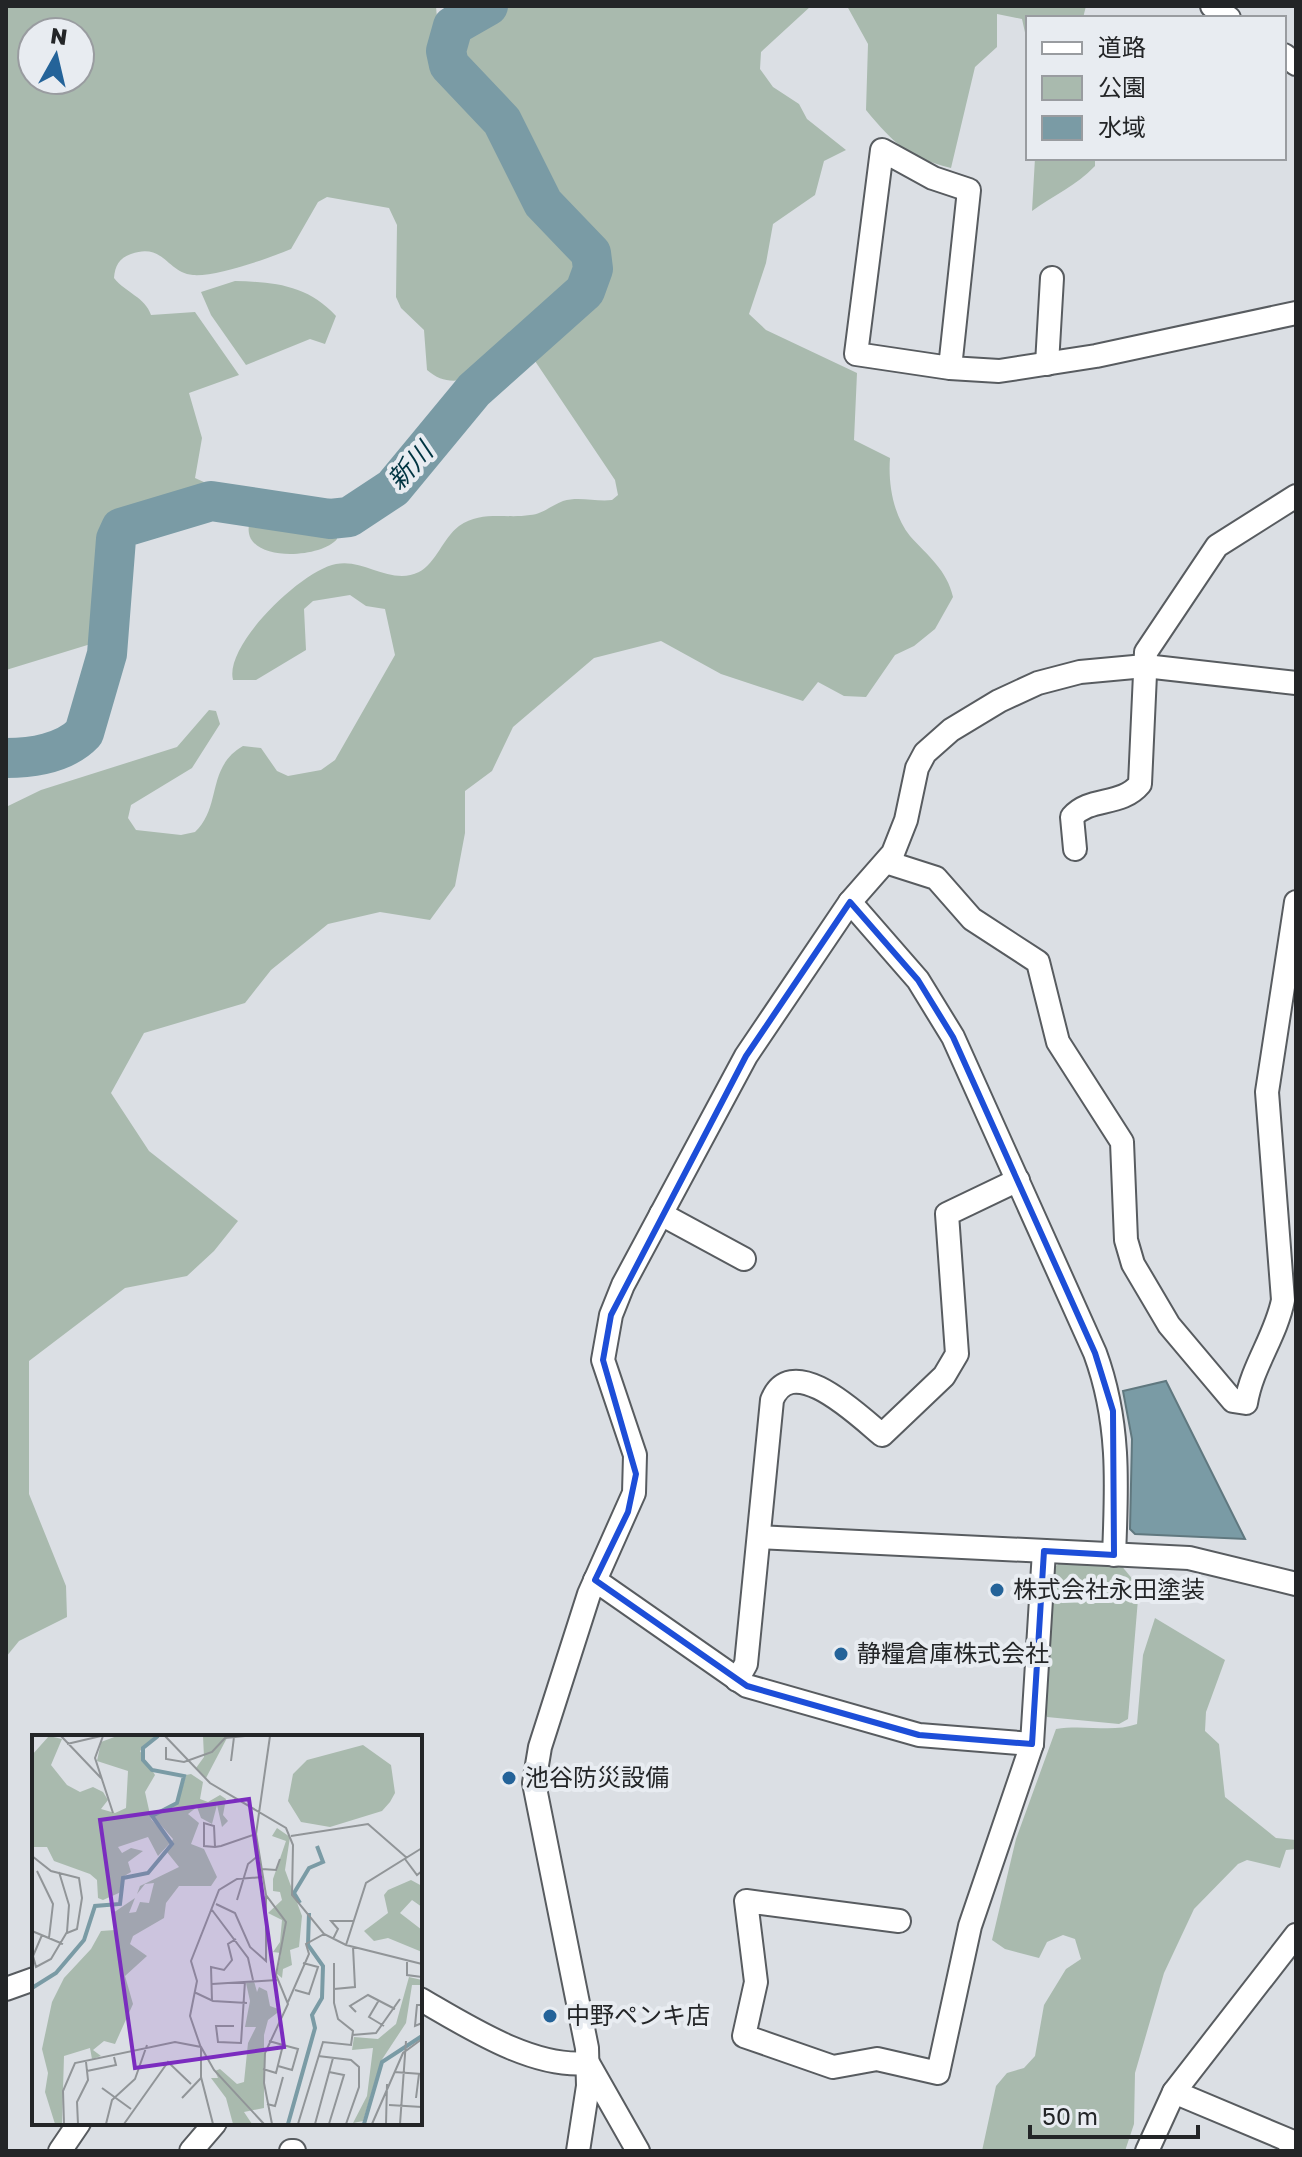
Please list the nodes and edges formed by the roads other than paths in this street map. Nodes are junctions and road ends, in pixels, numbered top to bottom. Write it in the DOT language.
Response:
graph roads {
  1 [pos="1052,278"];
  2 [pos="1296,313"];
  3 [pos="1047,364"];
  4 [pos="950,368"];
  5 [pos="1296,496"];
  6 [pos="1145,666"];
  7 [pos="1296,683"];
  8 [pos="1075,849"];
  9 [pos="886,862"];
  10 [pos="850,902"];
  11 [pos="1296,902"];
  12 [pos="1018,1180"];
  13 [pos="661,1214"];
  14 [pos="1280,1223"];
  15 [pos="1296,1240"];
  16 [pos="744,1259"];
  17 [pos="1290,1294"];
  18 [pos="759,1537"];
  19 [pos="1044,1551"];
  20 [pos="1114,1555"];
  21 [pos="595,1580"];
  22 [pos="1296,1584"];
  23 [pos="737,1680"];
  24 [pos="1032,1744"];
  25 [pos="899,1921"];
  26 [pos="1296,1935"];
  27 [pos="32,1980"];
  28 [pos="6,1989"];
  29 [pos="422,2000"];
  30 [pos="588,2063"];
  31 [pos="1174,2092"];
  32 [pos="78,2125"];
  33 [pos="213,2125"];
  34 [pos="1293,2145"];
  35 [pos="60,2151"];
  36 [pos="191,2151"];
  37 [pos="578,2151"];
  38 [pos="638,2151"];
  39 [pos="1147,2151"];
  1 -- 3 [label="street"];
  2 -- 3 [label="street"];
  3 -- 4 [label="street"];
  4 -- 4 [label="street"];
  5 -- 6 [label="street"];
  6 -- 7 [label="street"];
  6 -- 8 [label="street"];
  6 -- 9 [label="street"];
  9 -- 10 [label="street"];
  9 -- 17 [label="street"];
  10 -- 12 [label="street"];
  10 -- 13 [label="street"];
  11 -- 14 [label="street"];
  12 -- 18 [label="street"];
  12 -- 20 [label="street"];
  13 -- 16 [label="street"];
  13 -- 21 [label="street"];
  14 -- 15 [label="street"];
  14 -- 17 [label="street"];
  18 -- 19 [label="street"];
  18 -- 23 [label="street"];
  19 -- 20 [label="street"];
  19 -- 24 [label="street"];
  20 -- 22 [label="street"];
  21 -- 23 [label="street"];
  21 -- 30 [label="street"];
  23 -- 24 [label="street"];
  24 -- 25 [label="street"];
  26 -- 31 [label="street"];
  27 -- 28 [label="street"];
  29 -- 30 [label="street"];
  30 -- 37 [label="street"];
  30 -- 38 [label="street"];
  31 -- 34 [label="street"];
  31 -- 39 [label="street"];
  32 -- 35 [label="street"];
  33 -- 36 [label="street"];
}
